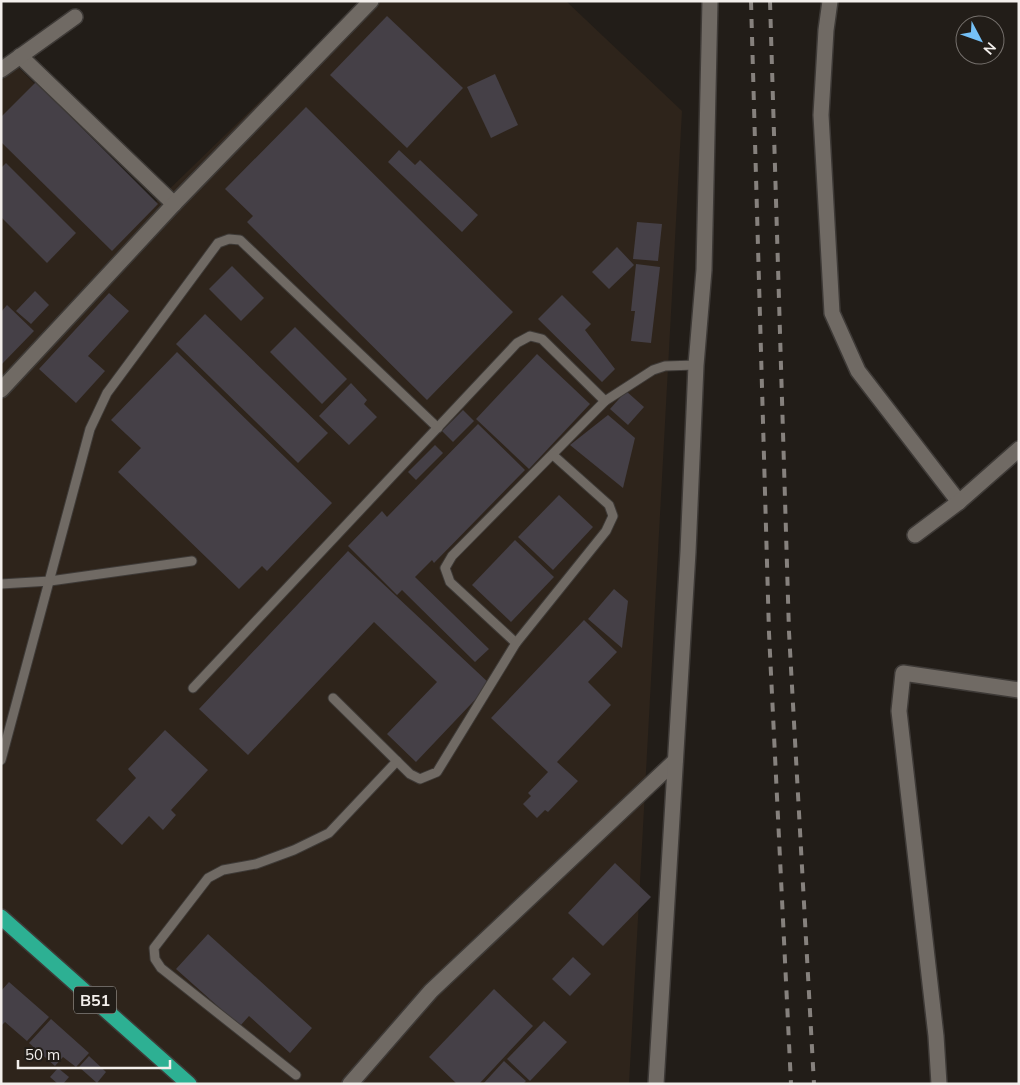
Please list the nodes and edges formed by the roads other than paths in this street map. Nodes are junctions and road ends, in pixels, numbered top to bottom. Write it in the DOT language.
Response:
graph roads {
  1 [pos="371,1"];
  2 [pos="710,1"];
  3 [pos="830,1"];
  4 [pos="75,16"];
  5 [pos="20,56"];
  6 [pos="1,70"];
  7 [pos="174,204"];
  8 [pos="696,365"];
  9 [pos="1,390"];
  10 [pos="604,401"];
  11 [pos="438,428"];
  12 [pos="1019,449"];
  13 [pos="553,455"];
  14 [pos="959,502"];
  15 [pos="915,535"];
  16 [pos="192,561"];
  17 [pos="50,581"];
  18 [pos="1,584"];
  19 [pos="516,643"];
  20 [pos="193,688"];
  21 [pos="1019,690"];
  22 [pos="334,698"];
  23 [pos="1,760"];
  24 [pos="397,761"];
  25 [pos="675,761"];
  26 [pos="1,917"];
  27 [pos="296,1075"];
  28 [pos="189,1084"];
  29 [pos="350,1084"];
  30 [pos="656,1084"];
  31 [pos="939,1084"];
  1 -- 7 [label="street"];
  2 -- 8 [label="street"];
  3 -- 14 [label="street"];
  4 -- 5 [label="street"];
  5 -- 6 [label="street"];
  5 -- 7 [label="street"];
  7 -- 9 [label="street"];
  8 -- 10 [label="lane"];
  8 -- 25 [label="street"];
  10 -- 11 [label="lane"];
  10 -- 13 [label="lane"];
  11 -- 17 [label="lane"];
  11 -- 20 [label="lane"];
  12 -- 14 [label="street"];
  13 -- 19 [label="lane"];
  13 -- 19 [label="lane"];
  14 -- 15 [label="street"];
  16 -- 17 [label="lane"];
  17 -- 18 [label="lane"];
  17 -- 23 [label="lane"];
  19 -- 24 [label="lane"];
  21 -- 31 [label="street"];
  22 -- 24 [label="lane"];
  24 -- 27 [label="lane"];
  25 -- 29 [label="street"];
  25 -- 30 [label="street"];
  26 -- 28 [label="highway, B51"];
}
